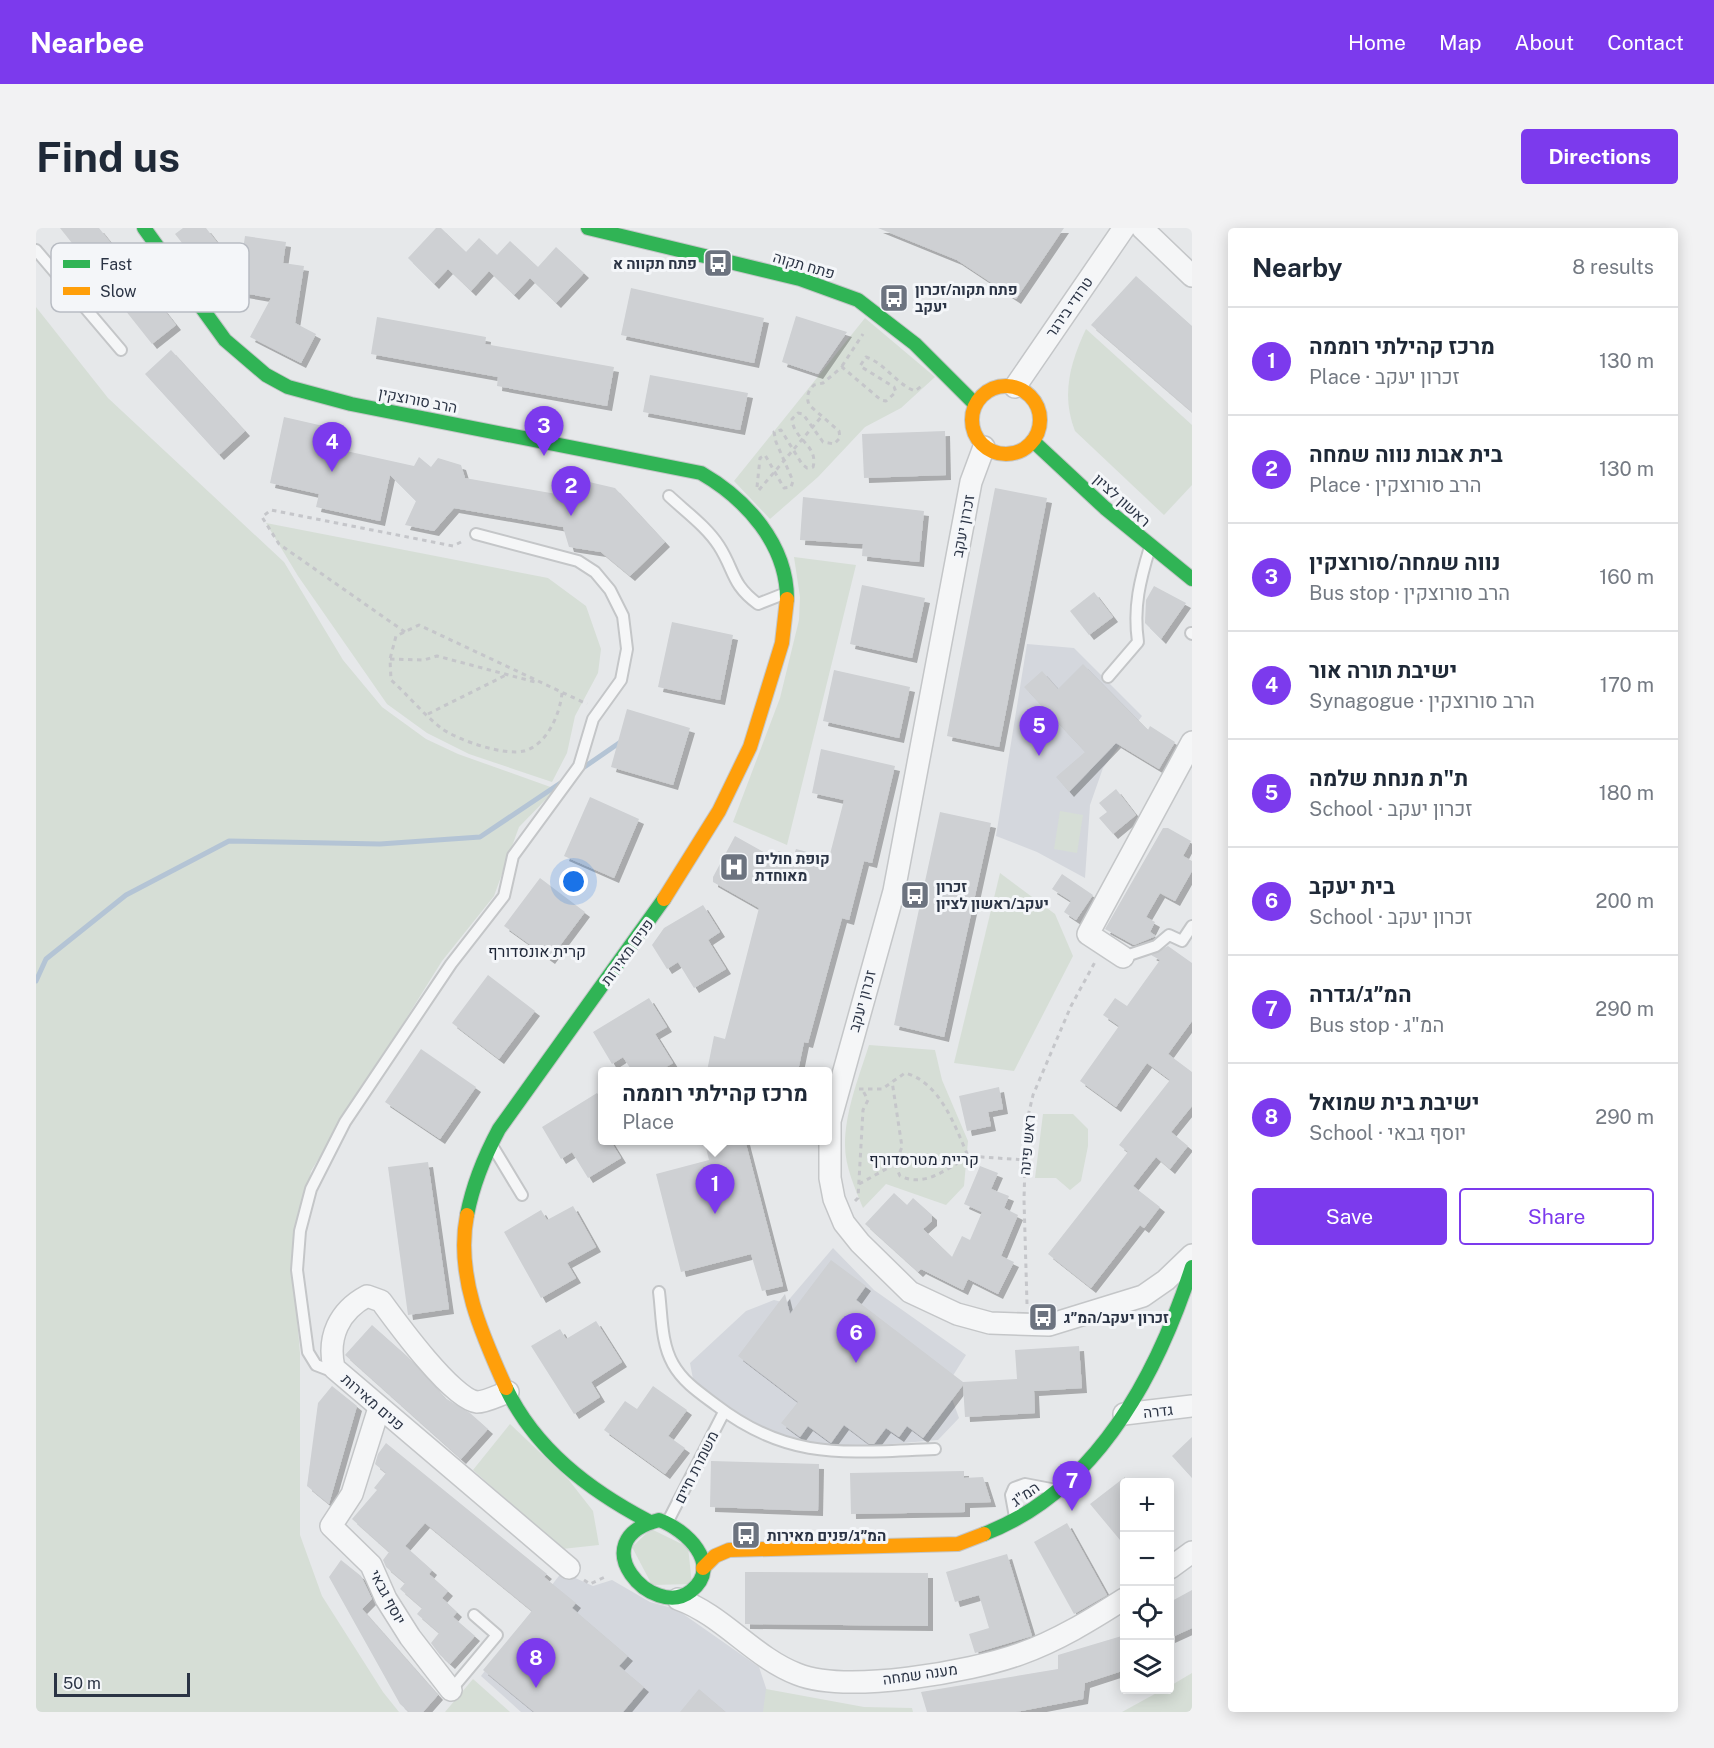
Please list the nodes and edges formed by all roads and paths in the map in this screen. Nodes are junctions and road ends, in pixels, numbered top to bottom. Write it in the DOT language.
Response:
graph roads {
  1 [pos="144,228"];
  2 [pos="588,228"];
  3 [pos="1124,228"];
  4 [pos="1142,228"];
  5 [pos="155,243"];
  6 [pos="36,250"];
  7 [pos="51,268"];
  8 [pos="1192,276"];
  9 [pos="89,312"];
  10 [pos="205,312"];
  11 [pos="875,312"];
  12 [pos="121,350"];
  13 [pos="842,367"];
  14 [pos="926,382"];
  15 [pos="1015,387"];
  16 [pos="975,404"];
  17 [pos="822,416"];
  18 [pos="811,428"];
  19 [pos="802,439"];
  20 [pos="1033,441"];
  21 [pos="984,447"];
  22 [pos="794,448"];
  23 [pos="783,460"];
  24 [pos="776,470"];
  25 [pos="669,496"];
  26 [pos="745,506"];
  27 [pos="476,534"];
  28 [pos="1150,547"];
  29 [pos="1192,579"];
  30 [pos="787,592"];
  31 [pos="405,632"];
  32 [pos="390,659"];
  33 [pos="507,675"];
  34 [pos="1108,677"];
  35 [pos="543,684"];
  36 [pos="562,693"];
  37 [pos="600,710"];
  38 [pos="428,714"];
  39 [pos="1192,742"];
  40 [pos="1192,926"];
  41 [pos="1104,945"];
  42 [pos="1123,957"];
  43 [pos="892,1081"];
  44 [pos="838,1087"];
  45 [pos="862,1089"];
  46 [pos="832,1112"];
  47 [pos="490,1143"];
  48 [pos="830,1145"];
  49 [pos="968,1156"];
  50 [pos="1025,1160"];
  51 [pos="895,1164"];
  52 [pos="859,1184"];
  53 [pos="522,1195"];
  54 [pos="841,1214"];
  55 [pos="1192,1255"];
  56 [pos="1192,1267"];
  57 [pos="659,1292"];
  58 [pos="1143,1296"];
  59 [pos="1027,1325"];
  60 [pos="1169,1333"];
  61 [pos="334,1368"];
  62 [pos="508,1392"];
  63 [pos="1192,1406"];
  64 [pos="379,1407"];
  65 [pos="724,1412"];
  66 [pos="1124,1414"];
  67 [pos="935,1449"];
  68 [pos="1057,1490"];
  69 [pos="604,1496"];
  70 [pos="648,1521"];
  71 [pos="1015,1521"];
  72 [pos="668,1522"];
  73 [pos="688,1537"];
  74 [pos="624,1544"];
  75 [pos="750,1549"];
  76 [pos="1192,1552"];
  77 [pos="1174,1566"];
  78 [pos="626,1567"];
  79 [pos="569,1568"];
  80 [pos="702,1573"];
  81 [pos="678,1599"];
  82 [pos="1120,1602"];
  83 [pos="474,1615"];
  84 [pos="719,1621"];
  85 [pos="451,1690"];
  1 -- 5 [label="street, הרב סורוצקין"];
  2 -- 11 [label="street, פתח תקוה"];
  3 -- 15 [label="street, טרודי בירגר"];
  4 -- 8 [label="street"];
  6 -- 7 [label="lane"];
  9 -- 12 [label="lane"];
  10 -- 26 [label="street, הרב סורוצקין"];
  11 -- 13 [label="path"];
  11 -- 16 [label="street, פתח תקוה"];
  13 -- 14 [label="path"];
  13 -- 17 [label="path"];
  15 -- 16 [label="street"];
  15 -- 20 [label="street"];
  16 -- 21 [label="street"];
  17 -- 18 [label="path"];
  17 -- 18 [label="path"];
  18 -- 19 [label="path"];
  18 -- 19 [label="path"];
  19 -- 22 [label="path"];
  19 -- 22 [label="path"];
  20 -- 21 [label="street"];
  20 -- 28 [label="street, ראשון לציון"];
  21 -- 44 [label="street, זכרון יעקב"];
  22 -- 23 [label="path"];
  22 -- 23 [label="path"];
  23 -- 24 [label="path"];
  23 -- 24 [label="path"];
  24 -- 24 [label="path"];
  25 -- 30 [label="lane"];
  26 -- 30 [label="street, פנים מאירות"];
  27 -- 31 [label="path"];
  27 -- 37 [label="lane"];
  28 -- 29 [label="street, ראשון לציון"];
  28 -- 34 [label="lane"];
  30 -- 47 [label="street, פנים מאירות"];
  31 -- 32 [label="path"];
  31 -- 35 [label="path"];
  32 -- 33 [label="path"];
  32 -- 38 [label="path"];
  33 -- 35 [label="path"];
  33 -- 38 [label="path"];
  35 -- 36 [label="path"];
  36 -- 37 [label="path"];
  36 -- 38 [label="path"];
  37 -- 61 [label="lane"];
  39 -- 41 [label="street"];
  40 -- 42 [label="lane"];
  41 -- 42 [label="street"];
  41 -- 50 [label="path, ראש פינה"];
  43 -- 45 [label="path"];
  43 -- 49 [label="path"];
  43 -- 51 [label="path"];
  44 -- 45 [label="path"];
  44 -- 46 [label="street, זכרון יעקב"];
  45 -- 52 [label="path"];
  47 -- 53 [label="lane"];
  47 -- 62 [label="street, פנים מאירות"];
  48 -- 54 [label="street, זכרון יעקב"];
  49 -- 50 [label="path"];
  49 -- 51 [label="path"];
  50 -- 59 [label="path, ראש פינה"];
  51 -- 52 [label="path"];
  52 -- 54 [label="path"];
  54 -- 59 [label="street, זכרון יעקב"];
  55 -- 58 [label="street, זכרון יעקב"];
  56 -- 60 [label="street, המ\"ג"];
  57 -- 65 [label="lane"];
  58 -- 59 [label="street, זכרון יעקב"];
  58 -- 60 [label="street"];
  60 -- 66 [label="street, המ\"ג"];
  61 -- 62 [label="street, פנים מאירות"];
  61 -- 64 [label="street, פנים מאירות"];
  62 -- 69 [label="street, פנים מאירות"];
  63 -- 66 [label="street, גדרה"];
  64 -- 79 [label="street, פנים מאירות"];
  64 -- 85 [label="street, יוסף גבאי"];
  65 -- 67 [label="lane"];
  65 -- 72 [label="lane, משמרת חיים"];
  66 -- 68 [label="street, המ\"ג"];
  68 -- 71 [label="street, המ\"ג"];
  68 -- 71 [label="lane"];
  69 -- 70 [label="street, פנים מאירות"];
  69 -- 74 [label="street, פנים מאירות"];
  70 -- 72 [label="street"];
  70 -- 74 [label="street"];
  71 -- 75 [label="street, המ\"ג"];
  72 -- 73 [label="street"];
  73 -- 75 [label="street, המ\"ג"];
  73 -- 80 [label="street"];
  74 -- 78 [label="street"];
  75 -- 80 [label="street, המ\"ג"];
  76 -- 77 [label="street"];
  78 -- 79 [label="path"];
  78 -- 81 [label="street"];
  80 -- 81 [label="street"];
  80 -- 84 [label="street, מענה שמחה"];
  81 -- 84 [label="street, מענה שמחה"];
  82 -- 84 [label="street, מענה שמחה"];
  83 -- 85 [label="lane"];
}
